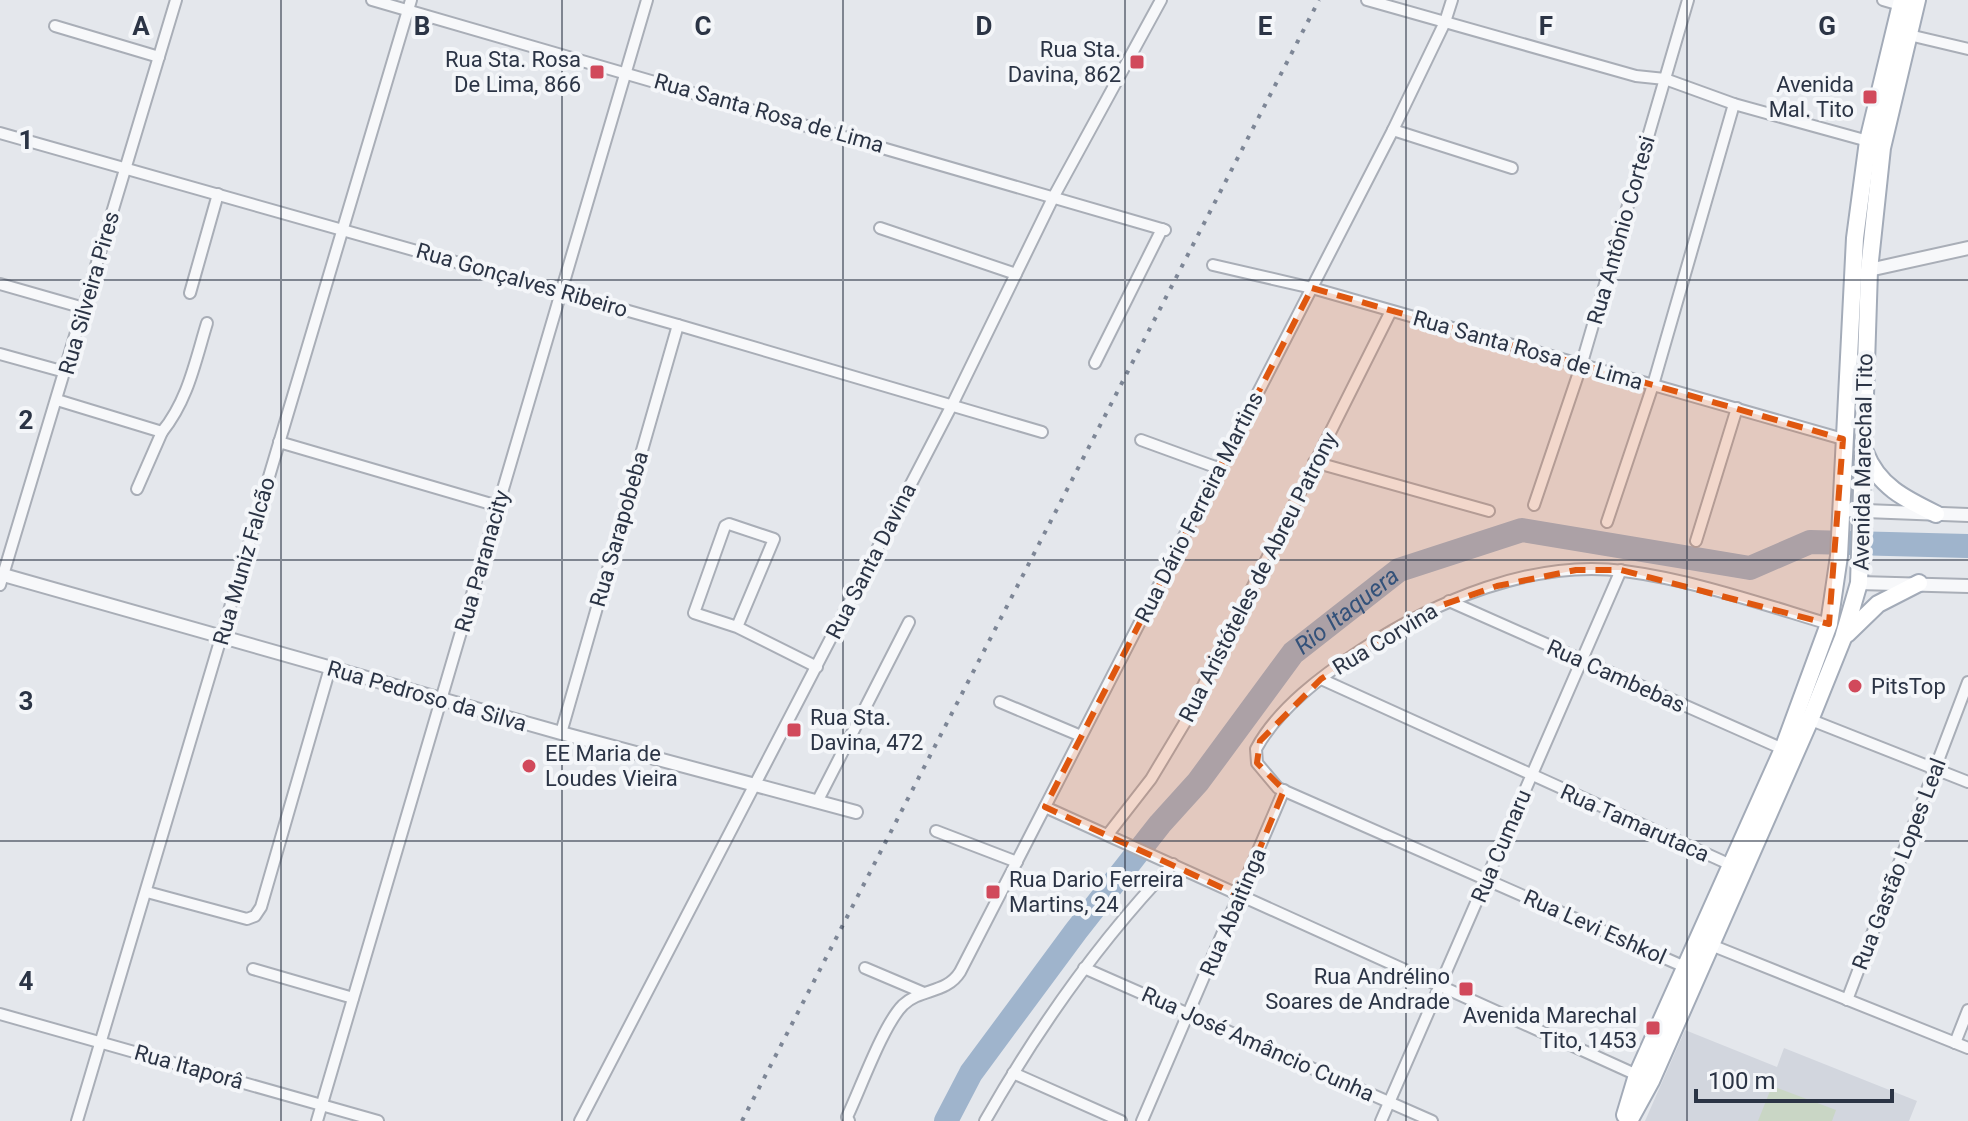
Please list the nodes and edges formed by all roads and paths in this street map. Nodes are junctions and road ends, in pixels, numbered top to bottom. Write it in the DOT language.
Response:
graph roads {
  1 [pos="176,0"];
  2 [pos="372,0"];
  3 [pos="647,0"];
  4 [pos="1161,0"];
  5 [pos="1367,0"];
  6 [pos="1452,0"];
  7 [pos="1688,0"];
  8 [pos="1883,0"];
  9 [pos="1917,0"];
  10 [pos="1901,2"];
  11 [pos="409,5"];
  12 [pos="1445,22"];
  13 [pos="55,26"];
  14 [pos="1909,35"];
  15 [pos="1968,49"];
  16 [pos="159,57"];
  17 [pos="626,72"];
  18 [pos="1665,79"];
  19 [pos="1734,104"];
  20 [pos="1393,130"];
  21 [pos="0,133"];
  22 [pos="1868,141"];
  23 [pos="1512,168"];
  24 [pos="125,169"];
  25 [pos="218,194"];
  26 [pos="1054,196"];
  27 [pos="342,228"];
  28 [pos="880,228"];
  29 [pos="1968,248"];
  30 [pos="1213,265"];
  31 [pos="1869,270"];
  32 [pos="1016,274"];
  33 [pos="0,284"];
  34 [pos="1312,288"];
  35 [pos="190,293"];
  36 [pos="561,293"];
  37 [pos="84,308"];
  38 [pos="1391,311"];
  39 [pos="207,323"];
  40 [pos="678,325"];
  41 [pos="0,354"];
  42 [pos="1095,363"];
  43 [pos="1581,366"];
  44 [pos="65,372"];
  45 [pos="1653,385"];
  46 [pos="57,400"];
  47 [pos="952,405"];
  48 [pos="1737,408"];
  49 [pos="162,432"];
  50 [pos="1042,432"];
  51 [pos="1843,439"];
  52 [pos="1141,440"];
  53 [pos="279,442"];
  54 [pos="1862,443"];
  55 [pos="1314,462"];
  56 [pos="1218,468"];
  57 [pos="137,489"];
  58 [pos="1534,505"];
  59 [pos="498,506"];
  60 [pos="1840,510"];
  61 [pos="1489,511"];
  62 [pos="1936,514"];
  63 [pos="1968,515"];
  64 [pos="1863,517"];
  65 [pos="1607,522"];
  66 [pos="1696,541"];
  67 [pos="1840,567"];
  68 [pos="1621,570"];
  69 [pos="1860,576"];
  70 [pos="1,578"];
  71 [pos="1919,583"];
  72 [pos="1968,586"];
  73 [pos="1449,601"];
  74 [pos="909,622"];
  75 [pos="1829,624"];
  76 [pos="737,627"];
  77 [pos="222,637"];
  78 [pos="1843,638"];
  79 [pos="1581,661"];
  80 [pos="817,667"];
  81 [pos="330,668"];
  82 [pos="1321,679"];
  83 [pos="1968,682"];
  84 [pos="441,700"];
  85 [pos="1000,702"];
  86 [pos="1803,718"];
  87 [pos="561,733"];
  88 [pos="1081,736"];
  89 [pos="1783,749"];
  90 [pos="1935,769"];
  91 [pos="1531,776"];
  92 [pos="1968,782"];
  93 [pos="754,786"];
  94 [pos="1284,790"];
  95 [pos="817,802"];
  96 [pos="1045,807"];
  97 [pos="856,812"];
  98 [pos="936,831"];
  99 [pos="1114,836"];
  100 [pos="1017,862"];
  101 [pos="1173,864"];
  102 [pos="1731,865"];
  103 [pos="1487,879"];
  104 [pos="147,892"];
  105 [pos="1240,896"];
  106 [pos="1714,902"];
  107 [pos="1711,945"];
  108 [pos="1685,967"];
  109 [pos="865,968"];
  110 [pos="1084,968"];
  111 [pos="253,969"];
  112 [pos="1440,987"];
  113 [pos="924,993"];
  114 [pos="353,998"];
  115 [pos="1847,1000"];
  116 [pos="1968,1010"];
  117 [pos="0,1014"];
  118 [pos="1190,1014"];
  119 [pos="101,1043"];
  120 [pos="1955,1043"];
  121 [pos="1968,1048"];
  122 [pos="1013,1073"];
  123 [pos="1637,1075"];
  124 [pos="1389,1102"];
  125 [pos="322,1105"];
  126 [pos="848,1119"];
  127 [pos="77,1121"];
  128 [pos="317,1121"];
  129 [pos="378,1121"];
  130 [pos="580,1121"];
  131 [pos="985,1121"];
  132 [pos="1121,1121"];
  133 [pos="1142,1121"];
  134 [pos="1381,1121"];
  135 [pos="1432,1121"];
  136 [pos="1626,1121"];
  1 -- 16 [label="street, Rua Silveira Pires"];
  2 -- 11 [label="street, Rua Santa Rosa de Lima"];
  3 -- 17 [label="street, Rua Paranacity"];
  4 -- 26 [label="street, Rua Santa Davina"];
  5 -- 12 [label="street"];
  6 -- 12 [label="street, Rua Dário Ferreira Martins"];
  7 -- 18 [label="street, Rua Antônio Cortesi"];
  8 -- 10 [label="street"];
  9 -- 14 [label="main road, Avenida Marechal Tito"];
  10 -- 22 [label="main road, Avenida Marechal Tito"];
  11 -- 17 [label="street, Rua Santa Rosa de Lima"];
  11 -- 27 [label="street, Rua Muniz Falcão"];
  12 -- 18 [label="street"];
  12 -- 20 [label="street, Rua Dário Ferreira Martins"];
  13 -- 16 [label="street"];
  14 -- 15 [label="street"];
  14 -- 31 [label="main road, Avenida Marechal Tito"];
  16 -- 24 [label="street, Rua Silveira Pires"];
  17 -- 26 [label="street, Rua Santa Rosa de Lima"];
  17 -- 36 [label="street, Rua Paranacity"];
  18 -- 19 [label="street"];
  18 -- 43 [label="street, Rua Antônio Cortesi"];
  19 -- 22 [label="street"];
  19 -- 45 [label="street"];
  20 -- 23 [label="street"];
  20 -- 34 [label="street, Rua Dário Ferreira Martins"];
  21 -- 24 [label="street, Rua Gonçalves Ribeiro"];
  22 -- 51 [label="main road, Avenida Marechal Tito"];
  24 -- 25 [label="street, Rua Gonçalves Ribeiro"];
  24 -- 37 [label="street, Rua Silveira Pires"];
  25 -- 27 [label="street, Rua Gonçalves Ribeiro"];
  25 -- 35 [label="street"];
  26 -- 32 [label="street, Rua Santa Davina"];
  26 -- 42 [label="street, Rua Santa Rosa de Lima"];
  27 -- 36 [label="street, Rua Gonçalves Ribeiro"];
  27 -- 53 [label="street, Rua Muniz Falcão"];
  28 -- 32 [label="street"];
  29 -- 31 [label="street"];
  30 -- 34 [label="street, Rua Santa Rosa de Lima"];
  31 -- 54 [label="main road, Avenida Marechal Tito"];
  32 -- 47 [label="street, Rua Santa Davina"];
  33 -- 37 [label="street"];
  34 -- 38 [label="street, Rua Santa Rosa de Lima"];
  34 -- 56 [label="street, Rua Dário Ferreira Martins"];
  36 -- 40 [label="street, Rua Gonçalves Ribeiro"];
  36 -- 59 [label="street, Rua Paranacity"];
  37 -- 44 [label="street, Rua Silveira Pires"];
  38 -- 43 [label="street, Rua Santa Rosa de Lima"];
  38 -- 55 [label="street, Rua Aristóteles de Abreu Patrony"];
  39 -- 49 [label="street"];
  40 -- 47 [label="street, Rua Gonçalves Ribeiro"];
  40 -- 87 [label="street, Rua Sarapobeba"];
  41 -- 44 [label="street"];
  43 -- 45 [label="street, Rua Santa Rosa de Lima"];
  43 -- 58 [label="street, Rua Antônio Cortesi"];
  44 -- 46 [label="street, Rua Silveira Pires"];
  45 -- 48 [label="street, Rua Santa Rosa de Lima"];
  45 -- 65 [label="street"];
  46 -- 49 [label="street"];
  46 -- 70 [label="street, Rua Silveira Pires"];
  47 -- 50 [label="street, Rua Gonçalves Ribeiro"];
  47 -- 80 [label="street, Rua Santa Davina"];
  48 -- 51 [label="street, Rua Santa Rosa de Lima"];
  48 -- 66 [label="street"];
  49 -- 57 [label="street"];
  51 -- 60 [label="main road, Avenida Marechal Tito"];
  52 -- 56 [label="street"];
  53 -- 59 [label="street"];
  53 -- 77 [label="street, Rua Muniz Falcão"];
  54 -- 62 [label="main road"];
  54 -- 64 [label="main road, Avenida Marechal Tito"];
  55 -- 61 [label="street"];
  55 -- 99 [label="street, Rua Aristóteles de Abreu Patrony"];
  56 -- 88 [label="street, Rua Dário Ferreira Martins"];
  59 -- 84 [label="street, Rua Paranacity"];
  60 -- 64 [label="street"];
  60 -- 67 [label="main road, Avenida Marechal Tito"];
  62 -- 63 [label="street"];
  62 -- 64 [label="street"];
  64 -- 69 [label="main road, Avenida Marechal Tito"];
  67 -- 69 [label="main road"];
  67 -- 75 [label="main road, Avenida Marechal Tito"];
  68 -- 73 [label="street, Rua Corvina"];
  68 -- 75 [label="street, Rua Corvina"];
  68 -- 79 [label="street, Rua Cumaru"];
  69 -- 71 [label="street"];
  69 -- 78 [label="main road, Avenida Marechal Tito"];
  70 -- 77 [label="street, Rua Pedroso da Silva"];
  71 -- 72 [label="street"];
  71 -- 78 [label="main road"];
  73 -- 79 [label="street, Rua Cambebas"];
  73 -- 82 [label="street, Rua Corvina"];
  74 -- 95 [label="street"];
  75 -- 86 [label="main road, Avenida Marechal Tito"];
  76 -- 76 [label="street"];
  76 -- 80 [label="street"];
  77 -- 81 [label="street, Rua Pedroso da Silva"];
  77 -- 104 [label="street, Rua Muniz Falcão"];
  78 -- 86 [label="main road, Avenida Marechal Tito"];
  79 -- 89 [label="street, Rua Cambebas"];
  79 -- 91 [label="street, Rua Cumaru"];
  80 -- 93 [label="street, Rua Santa Davina"];
  81 -- 84 [label="street, Rua Pedroso da Silva"];
  81 -- 104 [label="street"];
  82 -- 91 [label="street, Rua Tamarutaca"];
  82 -- 94 [label="street, Rua Corvina"];
  83 -- 90 [label="street, Rua Gastão Lopes Leal"];
  84 -- 87 [label="street, Rua Pedroso da Silva"];
  84 -- 114 [label="street, Rua Paranacity"];
  85 -- 88 [label="street"];
  86 -- 89 [label="main road, Avenida Marechal Tito"];
  86 -- 90 [label="street"];
  86 -- 107 [label="main road, Avenida Marechal Tito"];
  87 -- 93 [label="street, Rua Pedroso da Silva"];
  88 -- 96 [label="street, Rua Dário Ferreira Martins"];
  89 -- 102 [label="main road, Avenida Marechal Tito"];
  90 -- 92 [label="street"];
  90 -- 115 [label="street, Rua Gastão Lopes Leal"];
  91 -- 102 [label="street, Rua Tamarutaca"];
  91 -- 103 [label="street, Rua Cumaru"];
  93 -- 95 [label="street, Rua Pedroso da Silva"];
  93 -- 130 [label="street, Rua Santa Davina"];
  94 -- 103 [label="street, Rua Levi Eshkol"];
  94 -- 105 [label="street, Rua Abaitinga"];
  95 -- 97 [label="street, Rua Pedroso da Silva"];
  96 -- 99 [label="street"];
  96 -- 100 [label="street, Rua Dário Ferreira Martins"];
  98 -- 100 [label="street"];
  99 -- 101 [label="street"];
  100 -- 113 [label="street, Rua Dário Ferreira Martins"];
  101 -- 105 [label="street"];
  101 -- 110 [label="street"];
  102 -- 106 [label="main road, Avenida Marechal Tito"];
  103 -- 108 [label="street, Rua Levi Eshkol"];
  103 -- 112 [label="street, Rua Cumaru"];
  104 -- 119 [label="street, Rua Muniz Falcão"];
  105 -- 112 [label="street"];
  105 -- 118 [label="street, Rua Abaitinga"];
  106 -- 107 [label="main road"];
  106 -- 108 [label="main road, Avenida Marechal Tito"];
  107 -- 115 [label="street"];
  107 -- 136 [label="main road, Avenida Marechal Tito"];
  108 -- 123 [label="main road, Avenida Marechal Tito"];
  109 -- 113 [label="street"];
  110 -- 118 [label="street, Rua José Amâncio Cunha"];
  110 -- 122 [label="street"];
  111 -- 114 [label="street"];
  112 -- 123 [label="street"];
  112 -- 124 [label="street, Rua Cumaru"];
  113 -- 126 [label="street, Rua Dário Ferreira Martins"];
  114 -- 125 [label="street, Rua Paranacity"];
  115 -- 120 [label="street"];
  116 -- 120 [label="street"];
  117 -- 119 [label="street, Rua Itaporâ"];
  118 -- 124 [label="street, Rua José Amâncio Cunha"];
  118 -- 133 [label="street, Rua Abaitinga"];
  119 -- 125 [label="street, Rua Itaporâ"];
  119 -- 127 [label="street, Rua Muniz Falcão"];
  120 -- 121 [label="street"];
  122 -- 131 [label="street"];
  122 -- 132 [label="street"];
  123 -- 136 [label="main road, Avenida Marechal Tito"];
  124 -- 134 [label="street, Rua Cumaru"];
  124 -- 135 [label="street, Rua José Amâncio Cunha"];
  125 -- 128 [label="street, Rua Paranacity"];
  125 -- 129 [label="street, Rua Itaporâ"];
}
